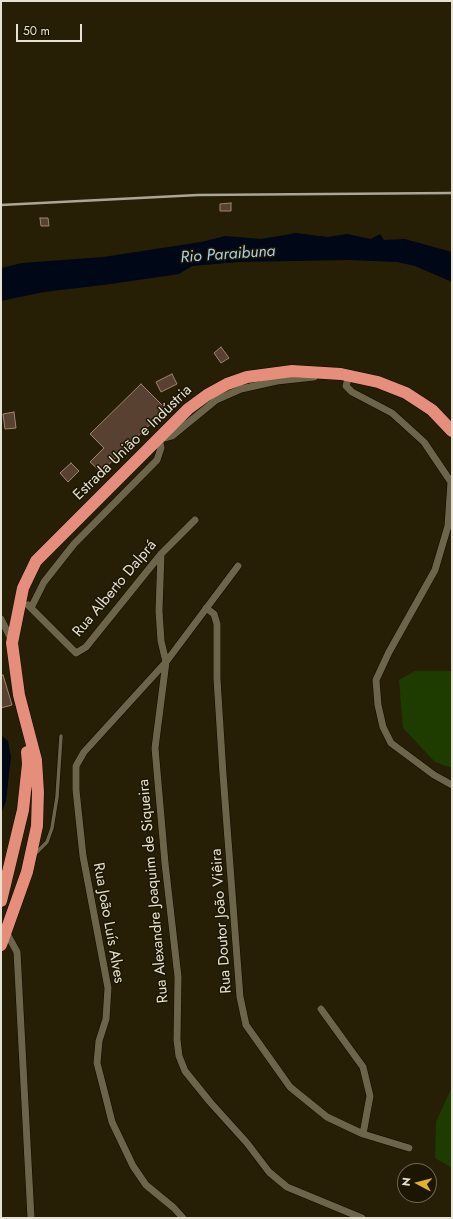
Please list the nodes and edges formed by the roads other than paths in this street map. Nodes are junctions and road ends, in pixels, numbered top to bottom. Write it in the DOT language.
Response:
graph roads {
  1 [pos="346,375"];
  2 [pos="452,431"];
  3 [pos="158,437"];
  4 [pos="451,483"];
  5 [pos="195,520"];
  6 [pos="161,554"];
  7 [pos="238,566"];
  8 [pos="20,597"];
  9 [pos="31,608"];
  10 [pos="206,608"];
  11 [pos="1,619"];
  12 [pos="12,643"];
  13 [pos="166,662"];
  14 [pos="23,709"];
  15 [pos="61,736"];
  16 [pos="452,785"];
  17 [pos="30,858"];
  18 [pos="1,899"];
  19 [pos="16,904"];
  20 [pos="4,930"];
  21 [pos="1,945"];
  22 [pos="321,1009"];
  23 [pos="363,1134"];
  24 [pos="409,1148"];
  25 [pos="31,1218"];
  26 [pos="183,1218"];
  27 [pos="362,1218"];
  1 -- 2 [label="highway, Estrada União e Indústria"];
  1 -- 3 [label="highway, Estrada União e Indústria"];
  1 -- 4 [label="street"];
  3 -- 8 [label="highway, Estrada União e Indústria"];
  3 -- 9 [label="street"];
  4 -- 16 [label="street"];
  5 -- 6 [label="street, Rua Alberto Dalprá"];
  6 -- 9 [label="street, Rua Alberto Dalprá"];
  6 -- 13 [label="street"];
  7 -- 10 [label="street, Rua João Luís Alves"];
  8 -- 9 [label="street, Rua Alberto Dalprá"];
  8 -- 12 [label="highway, Estrada União e Indústria"];
  10 -- 13 [label="street, Rua João Luís Alves"];
  10 -- 23 [label="street, Rua Doutor João Viêira"];
  11 -- 12 [label="street"];
  12 -- 14 [label="highway, Estrada União e Indústria"];
  13 -- 26 [label="street, Rua João Luís Alves"];
  13 -- 27 [label="street, Rua Alexandre Joaquim de Siqueira"];
  14 -- 17 [label="highway"];
  14 -- 18 [label="highway"];
  15 -- 17 [label="lane"];
  17 -- 19 [label="highway"];
  18 -- 19 [label="street"];
  19 -- 20 [label="highway"];
  20 -- 21 [label="highway"];
  20 -- 25 [label="street"];
  22 -- 23 [label="street"];
  23 -- 24 [label="street, Rua Doutor João Viêira"];
}
